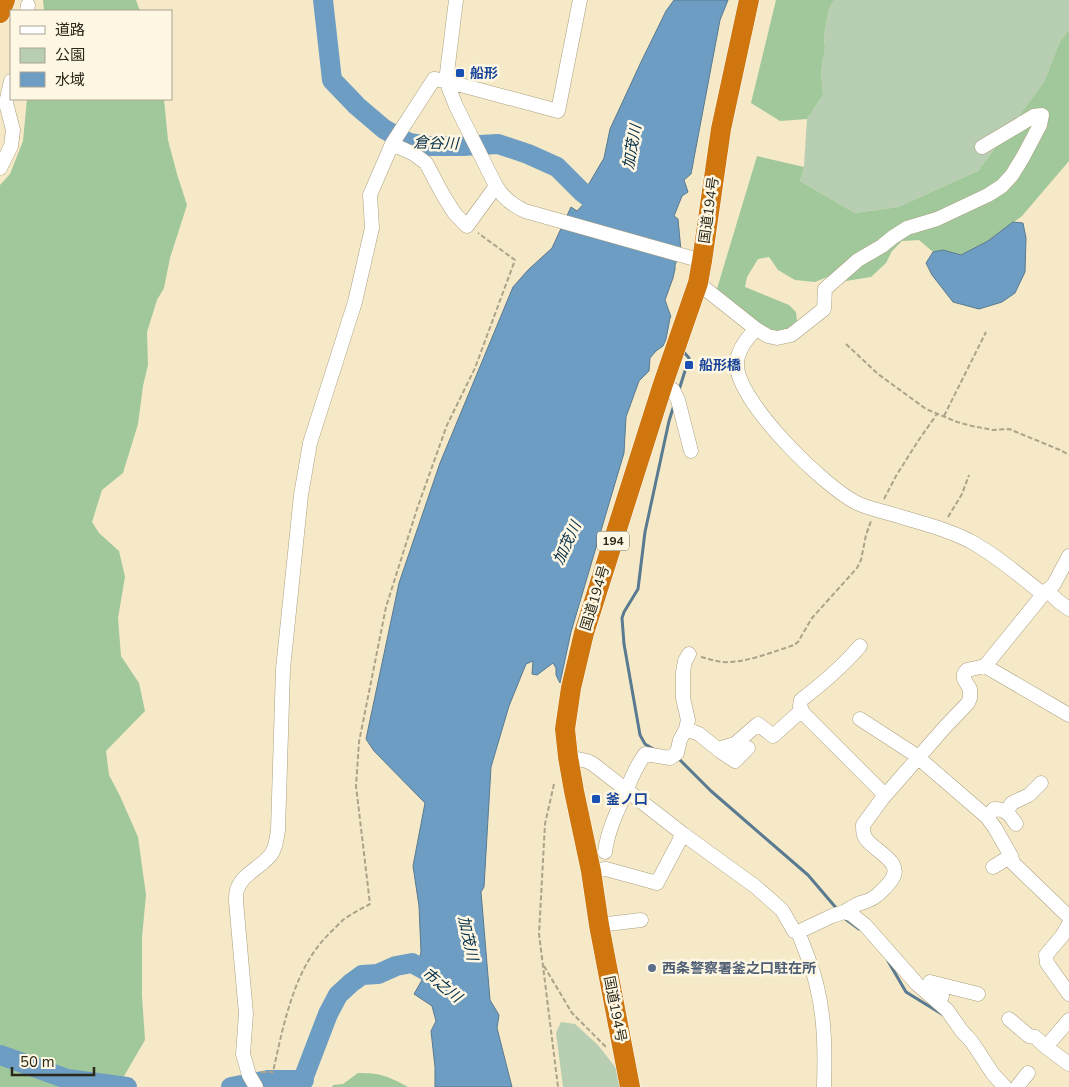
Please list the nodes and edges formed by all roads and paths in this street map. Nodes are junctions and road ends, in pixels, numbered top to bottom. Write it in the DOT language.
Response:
graph roads {
  1 [pos="5,0"];
  2 [pos="456,0"];
  3 [pos="580,0"];
  4 [pos="748,0"];
  5 [pos="0,13"];
  6 [pos="446,81"];
  7 [pos="10,83"];
  8 [pos="3,102"];
  9 [pos="392,144"];
  10 [pos="982,147"];
  11 [pos="0,168"];
  12 [pos="496,186"];
  13 [pos="468,226"];
  14 [pos="697,260"];
  15 [pos="698,283"];
  16 [pos="756,329"];
  17 [pos="986,332"];
  18 [pos="846,344"];
  19 [pos="663,384"];
  20 [pos="937,414"];
  21 [pos="944,416"];
  22 [pos="691,451"];
  23 [pos="1069,455"];
  24 [pos="969,475"];
  25 [pos="878,510"];
  26 [pos="942,529"];
  27 [pos="1069,556"];
  28 [pos="1045,592"];
  29 [pos="1069,609"];
  30 [pos="860,646"];
  31 [pos="689,654"];
  32 [pos="985,666"];
  33 [pos="802,710"];
  34 [pos="1069,714"];
  35 [pos="860,719"];
  36 [pos="686,729"];
  37 [pos="748,748"];
  38 [pos="718,749"];
  39 [pos="568,757"];
  40 [pos="918,757"];
  41 [pos="1041,783"];
  42 [pos="554,784"];
  43 [pos="626,790"];
  44 [pos="885,795"];
  45 [pos="1006,812"];
  46 [pos="987,817"];
  47 [pos="1016,824"];
  48 [pos="683,834"];
  49 [pos="605,852"];
  50 [pos="1011,856"];
  51 [pos="993,867"];
  52 [pos="591,871"];
  53 [pos="844,912"];
  54 [pos="1069,917"];
  55 [pos="640,920"];
  56 [pos="1069,924"];
  57 [pos="599,925"];
  58 [pos="798,932"];
  59 [pos="543,963"];
  60 [pos="978,994"];
  61 [pos="1069,994"];
  62 [pos="946,1010"];
  63 [pos="1009,1019"];
  64 [pos="1069,1020"];
  65 [pos="1046,1047"];
  66 [pos="607,1048"];
  67 [pos="245,1061"];
  68 [pos="1069,1064"];
  69 [pos="1028,1073"];
  70 [pos="256,1087"];
  71 [pos="558,1087"];
  72 [pos="630,1087"];
  73 [pos="824,1087"];
  74 [pos="1005,1087"];
  75 [pos="1017,1087"];
  1 -- 5 [label="highway"];
  2 -- 6 [label="street"];
  3 -- 6 [label="street"];
  4 -- 14 [label="highway, 国道194号 / 194"];
  6 -- 9 [label="street"];
  6 -- 12 [label="street"];
  7 -- 8 [label="street"];
  8 -- 11 [label="street"];
  9 -- 13 [label="street"];
  9 -- 67 [label="street"];
  10 -- 16 [label="street"];
  12 -- 13 [label="street"];
  12 -- 14 [label="street"];
  13 -- 67 [label="path"];
  14 -- 15 [label="highway, 国道194号 / 194"];
  15 -- 16 [label="street"];
  15 -- 19 [label="highway, 国道194号 / 194"];
  16 -- 25 [label="street"];
  17 -- 21 [label="path"];
  18 -- 20 [label="path"];
  19 -- 22 [label="street"];
  19 -- 39 [label="highway, 国道194号 / 194"];
  20 -- 21 [label="path"];
  20 -- 25 [label="path"];
  21 -- 23 [label="path"];
  24 -- 26 [label="path"];
  25 -- 26 [label="street"];
  25 -- 31 [label="path"];
  26 -- 28 [label="street"];
  27 -- 28 [label="street"];
  28 -- 29 [label="street"];
  28 -- 32 [label="street"];
  30 -- 33 [label="street"];
  31 -- 36 [label="street"];
  32 -- 34 [label="street"];
  32 -- 40 [label="street"];
  33 -- 38 [label="street"];
  33 -- 44 [label="street"];
  35 -- 40 [label="street"];
  36 -- 38 [label="street"];
  36 -- 43 [label="street"];
  37 -- 38 [label="street"];
  39 -- 43 [label="street"];
  39 -- 52 [label="highway, 国道194号 / 194"];
  40 -- 44 [label="street"];
  40 -- 46 [label="street"];
  41 -- 45 [label="street"];
  42 -- 59 [label="path"];
  43 -- 48 [label="street"];
  43 -- 49 [label="street"];
  44 -- 53 [label="street"];
  45 -- 46 [label="street"];
  45 -- 47 [label="street"];
  46 -- 50 [label="street"];
  48 -- 52 [label="street"];
  48 -- 58 [label="street"];
  50 -- 51 [label="street"];
  50 -- 54 [label="street"];
  52 -- 57 [label="highway, 国道194号 / 194"];
  53 -- 58 [label="street"];
  53 -- 62 [label="street"];
  55 -- 57 [label="street"];
  56 -- 61 [label="street"];
  57 -- 72 [label="highway, 国道194号 / 194"];
  58 -- 73 [label="street"];
  59 -- 66 [label="path"];
  59 -- 71 [label="path"];
  60 -- 62 [label="street"];
  62 -- 74 [label="street"];
  63 -- 65 [label="street"];
  64 -- 65 [label="street"];
  65 -- 68 [label="street"];
  67 -- 70 [label="street"];
  69 -- 75 [label="street"];
}
